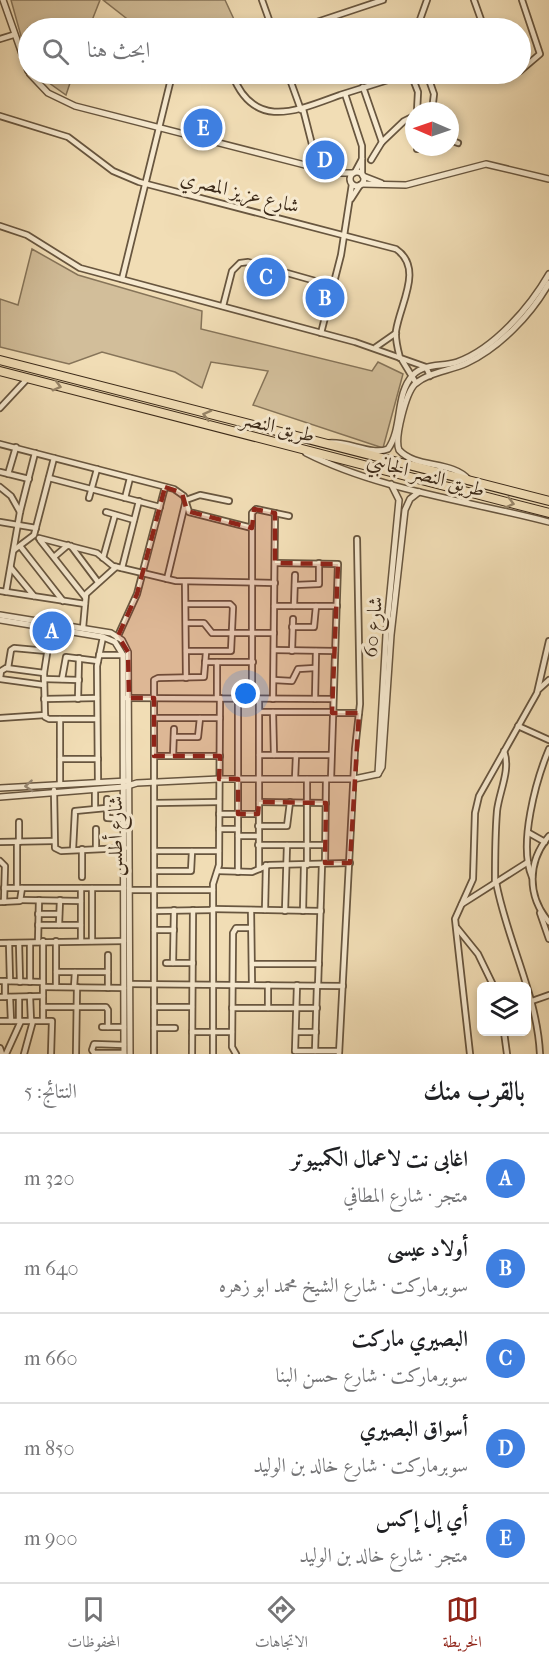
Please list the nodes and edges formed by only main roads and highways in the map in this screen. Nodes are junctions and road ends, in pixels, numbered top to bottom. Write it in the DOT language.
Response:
graph roads {
  1 [pos="0,360"];
  2 [pos="0,371"];
  3 [pos="143,398"];
  4 [pos="155,400"];
  5 [pos="140,408"];
  6 [pos="152,411"];
  7 [pos="549,501"];
  8 [pos="549,513"];
  1 -- 3 [label="highway, طريق النصر"];
  2 -- 5 [label="highway, طريق النصر, one-way"];
  3 -- 4 [label="highway, طريق النصر"];
  3 -- 5 [label="highway"];
  4 -- 6 [label="highway"];
  7 -- 4 [label="highway, طريق النصر, one-way"];
  5 -- 6 [label="highway, طريق النصر"];
  6 -- 8 [label="highway, طريق النصر, one-way"];
}
